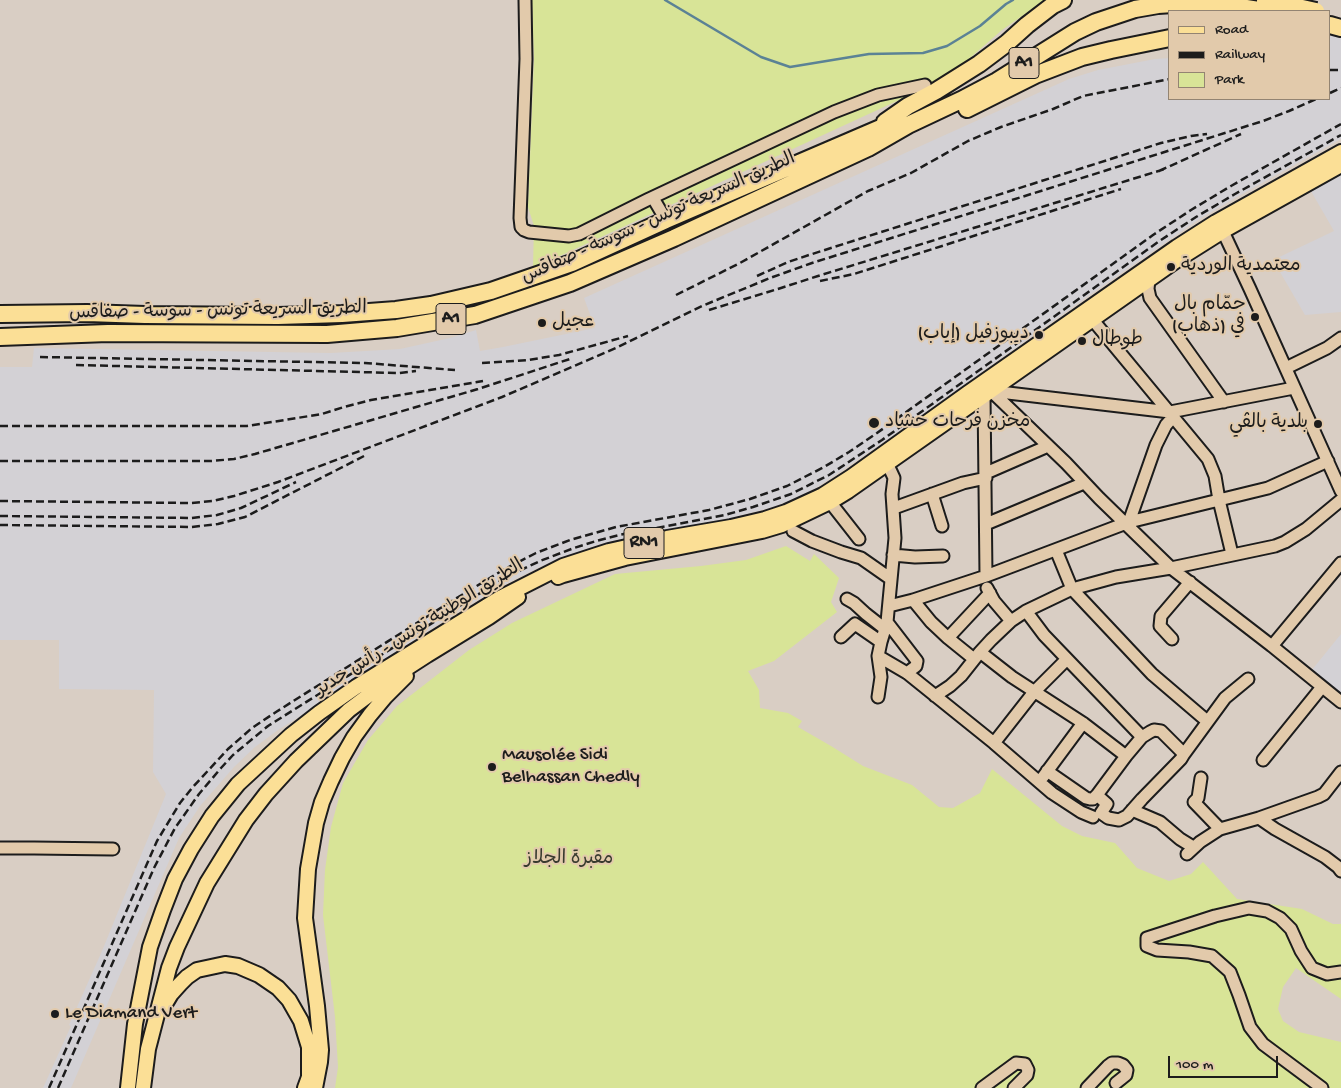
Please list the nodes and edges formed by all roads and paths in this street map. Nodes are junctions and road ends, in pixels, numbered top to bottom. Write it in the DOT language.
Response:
graph roads {
  1 [pos="525,0"];
  2 [pos="1063,0"];
  3 [pos="1128,0"];
  4 [pos="1265,0"];
  5 [pos="1273,0"];
  6 [pos="1257,10"];
  7 [pos="1260,10"];
  8 [pos="1311,10"];
  9 [pos="1168,38"];
  10 [pos="925,86"];
  11 [pos="869,140"];
  12 [pos="1341,152"];
  13 [pos="1341,165"];
  14 [pos="653,198"];
  15 [pos="666,220"];
  16 [pos="1220,226"];
  17 [pos="1149,280"];
  18 [pos="0,314"];
  19 [pos="1092,319"];
  20 [pos="0,337"];
  21 [pos="1341,338"];
  22 [pos="1286,368"];
  23 [pos="1294,388"];
  24 [pos="986,389"];
  25 [pos="1224,402"];
  26 [pos="1172,414"];
  27 [pos="1048,446"];
  28 [pos="1328,461"];
  29 [pos="887,463"];
  30 [pos="986,476"];
  31 [pos="1084,483"];
  32 [pos="1341,491"];
  33 [pos="932,494"];
  34 [pos="1218,500"];
  35 [pos="1341,500"];
  36 [pos="830,502"];
  37 [pos="894,508"];
  38 [pos="1127,523"];
  39 [pos="986,524"];
  40 [pos="942,526"];
  41 [pos="793,531"];
  42 [pos="859,539"];
  43 [pos="1056,550"];
  44 [pos="1232,554"];
  45 [pos="894,555"];
  46 [pos="943,556"];
  47 [pos="1341,563"];
  48 [pos="1171,568"];
  49 [pos="984,577"];
  50 [pos="891,579"];
  51 [pos="1190,582"];
  52 [pos="1072,589"];
  53 [pos="990,593"];
  54 [pos="847,599"];
  55 [pos="913,600"];
  56 [pos="890,606"];
  57 [pos="1026,611"];
  58 [pos="1011,621"];
  59 [pos="886,625"];
  60 [pos="841,637"];
  61 [pos="948,638"];
  62 [pos="1172,639"];
  63 [pos="881,642"];
  64 [pos="1272,646"];
  65 [pos="427,654"];
  66 [pos="977,655"];
  67 [pos="878,656"];
  68 [pos="1067,659"];
  69 [pos="907,673"];
  70 [pos="1248,679"];
  71 [pos="1322,687"];
  72 [pos="1034,692"];
  73 [pos="936,696"];
  74 [pos="878,697"];
  75 [pos="1341,702"];
  76 [pos="1207,721"];
  77 [pos="1083,723"];
  78 [pos="1142,737"];
  79 [pos="994,743"];
  80 [pos="1184,754"];
  81 [pos="1126,756"];
  82 [pos="1263,760"];
  83 [pos="1047,771"];
  84 [pos="1341,772"];
  85 [pos="1201,778"];
  86 [pos="1040,782"];
  87 [pos="1097,795"];
  88 [pos="1132,810"];
  89 [pos="1093,817"];
  90 [pos="1259,818"];
  91 [pos="1220,829"];
  92 [pos="0,848"];
  93 [pos="113,849"];
  94 [pos="1341,871"];
  95 [pos="1341,972"];
  96 [pos="156,1021"];
  97 [pos="135,1024"];
  98 [pos="1116,1083"];
  99 [pos="118,1088"];
  100 [pos="128,1088"];
  101 [pos="143,1088"];
  102 [pos="304,1088"];
  103 [pos="315,1088"];
  104 [pos="982,1088"];
  105 [pos="1014,1088"];
  106 [pos="1087,1088"];
  107 [pos="1322,1088"];
  1 -- 14 [label="street"];
  2 -- 11 [label="highway"];
  3 -- 11 [label="highway, الطريق السريعة تونس - سوسة - صفاقس / A1"];
  4 -- 8 [label="highway, bridge"];
  5 -- 6 [label="highway"];
  7 -- 11 [label="highway, الطريق السريعة تونس - سوسة - صفاقس / A1, bridge"];
  9 -- 11 [label="highway"];
  10 -- 14 [label="street"];
  11 -- 15 [label="highway, الطريق السريعة تونس - سوسة - صفاقس / A1"];
  11 -- 20 [label="highway, الطريق السريعة تونس - سوسة - صفاقس / A1"];
  12 -- 16 [label="main road, الطريق الوطنية تونس - رأس جدير / RN1"];
  13 -- 16 [label="main road, الطريق الوطنية تونس - رأس جدير / RN1"];
  14 -- 15 [label="street"];
  15 -- 18 [label="highway, الطريق السريعة تونس - سوسة - صفاقس / A1"];
  16 -- 17 [label="main road, الطريق الوطنية تونس - رأس جدير / RN1"];
  16 -- 22 [label="street"];
  16 -- 24 [label="main road, الطريق الوطنية تونس - رأس جدير / RN1"];
  17 -- 19 [label="main road, الطريق الوطنية تونس - رأس جدير / RN1"];
  17 -- 25 [label="street"];
  19 -- 24 [label="main road, الطريق الوطنية تونس - رأس جدير / RN1"];
  19 -- 26 [label="street"];
  21 -- 22 [label="street"];
  22 -- 23 [label="street"];
  23 -- 25 [label="street"];
  23 -- 28 [label="street"];
  24 -- 26 [label="street"];
  24 -- 27 [label="street"];
  24 -- 29 [label="main road, الطريق الوطنية تونس - رأس جدير / RN1"];
  24 -- 30 [label="street"];
  24 -- 97 [label="main road, الطريق الوطنية تونس - رأس جدير / RN1"];
  25 -- 26 [label="street"];
  26 -- 34 [label="street"];
  26 -- 38 [label="street"];
  27 -- 30 [label="street"];
  27 -- 31 [label="street"];
  28 -- 32 [label="street"];
  28 -- 34 [label="street"];
  29 -- 36 [label="main road, الطريق الوطنية تونس - رأس جدير / RN1"];
  29 -- 37 [label="street"];
  30 -- 33 [label="street"];
  30 -- 39 [label="street"];
  31 -- 38 [label="street"];
  31 -- 39 [label="street"];
  33 -- 37 [label="street"];
  33 -- 40 [label="street"];
  34 -- 38 [label="street"];
  34 -- 44 [label="street"];
  35 -- 44 [label="street"];
  36 -- 42 [label="street"];
  36 -- 65 [label="main road, الطريق الوطنية تونس - رأس جدير / RN1"];
  37 -- 45 [label="street"];
  38 -- 43 [label="street"];
  38 -- 48 [label="street"];
  39 -- 49 [label="street"];
  41 -- 50 [label="street"];
  43 -- 49 [label="street"];
  43 -- 52 [label="street"];
  44 -- 48 [label="street"];
  45 -- 46 [label="street"];
  45 -- 50 [label="street"];
  47 -- 64 [label="street"];
  48 -- 51 [label="street"];
  48 -- 52 [label="street"];
  49 -- 53 [label="street"];
  49 -- 55 [label="street"];
  50 -- 56 [label="street"];
  51 -- 62 [label="street"];
  51 -- 64 [label="street"];
  52 -- 57 [label="street"];
  52 -- 76 [label="street"];
  53 -- 58 [label="street"];
  53 -- 61 [label="street"];
  54 -- 59 [label="street"];
  55 -- 56 [label="street"];
  55 -- 61 [label="street"];
  56 -- 59 [label="street"];
  57 -- 58 [label="street"];
  57 -- 68 [label="street"];
  58 -- 66 [label="street"];
  59 -- 63 [label="street"];
  59 -- 69 [label="street"];
  60 -- 63 [label="street"];
  61 -- 66 [label="street"];
  63 -- 67 [label="street"];
  64 -- 71 [label="street"];
  65 -- 96 [label="main road, الطريق الوطنية تونس - رأس جدير / RN1"];
  65 -- 103 [label="main road"];
  66 -- 72 [label="street"];
  66 -- 73 [label="street"];
  67 -- 69 [label="street"];
  67 -- 74 [label="street"];
  68 -- 72 [label="street"];
  68 -- 78 [label="street"];
  69 -- 73 [label="street"];
  70 -- 76 [label="street"];
  71 -- 75 [label="street"];
  71 -- 82 [label="street"];
  72 -- 77 [label="street"];
  72 -- 79 [label="street"];
  73 -- 79 [label="street"];
  76 -- 80 [label="street"];
  77 -- 81 [label="street"];
  77 -- 83 [label="street"];
  78 -- 80 [label="street"];
  78 -- 81 [label="street"];
  79 -- 86 [label="street"];
  80 -- 88 [label="street"];
  81 -- 87 [label="street"];
  83 -- 86 [label="street"];
  83 -- 87 [label="street"];
  84 -- 90 [label="street"];
  85 -- 91 [label="street"];
  86 -- 89 [label="street"];
  87 -- 88 [label="street"];
  88 -- 91 [label="street"];
  90 -- 91 [label="street"];
  90 -- 94 [label="street"];
  92 -- 93 [label="street"];
  95 -- 107 [label="street"];
  96 -- 101 [label="main road, الطريق الوطنية تونس - رأس جدير / RN1"];
  96 -- 102 [label="main road"];
  97 -- 99 [label="main road"];
  97 -- 100 [label="main road, الطريق الوطنية تونس - رأس جدير / RN1"];
  98 -- 106 [label="street"];
  104 -- 105 [label="street"];
}
